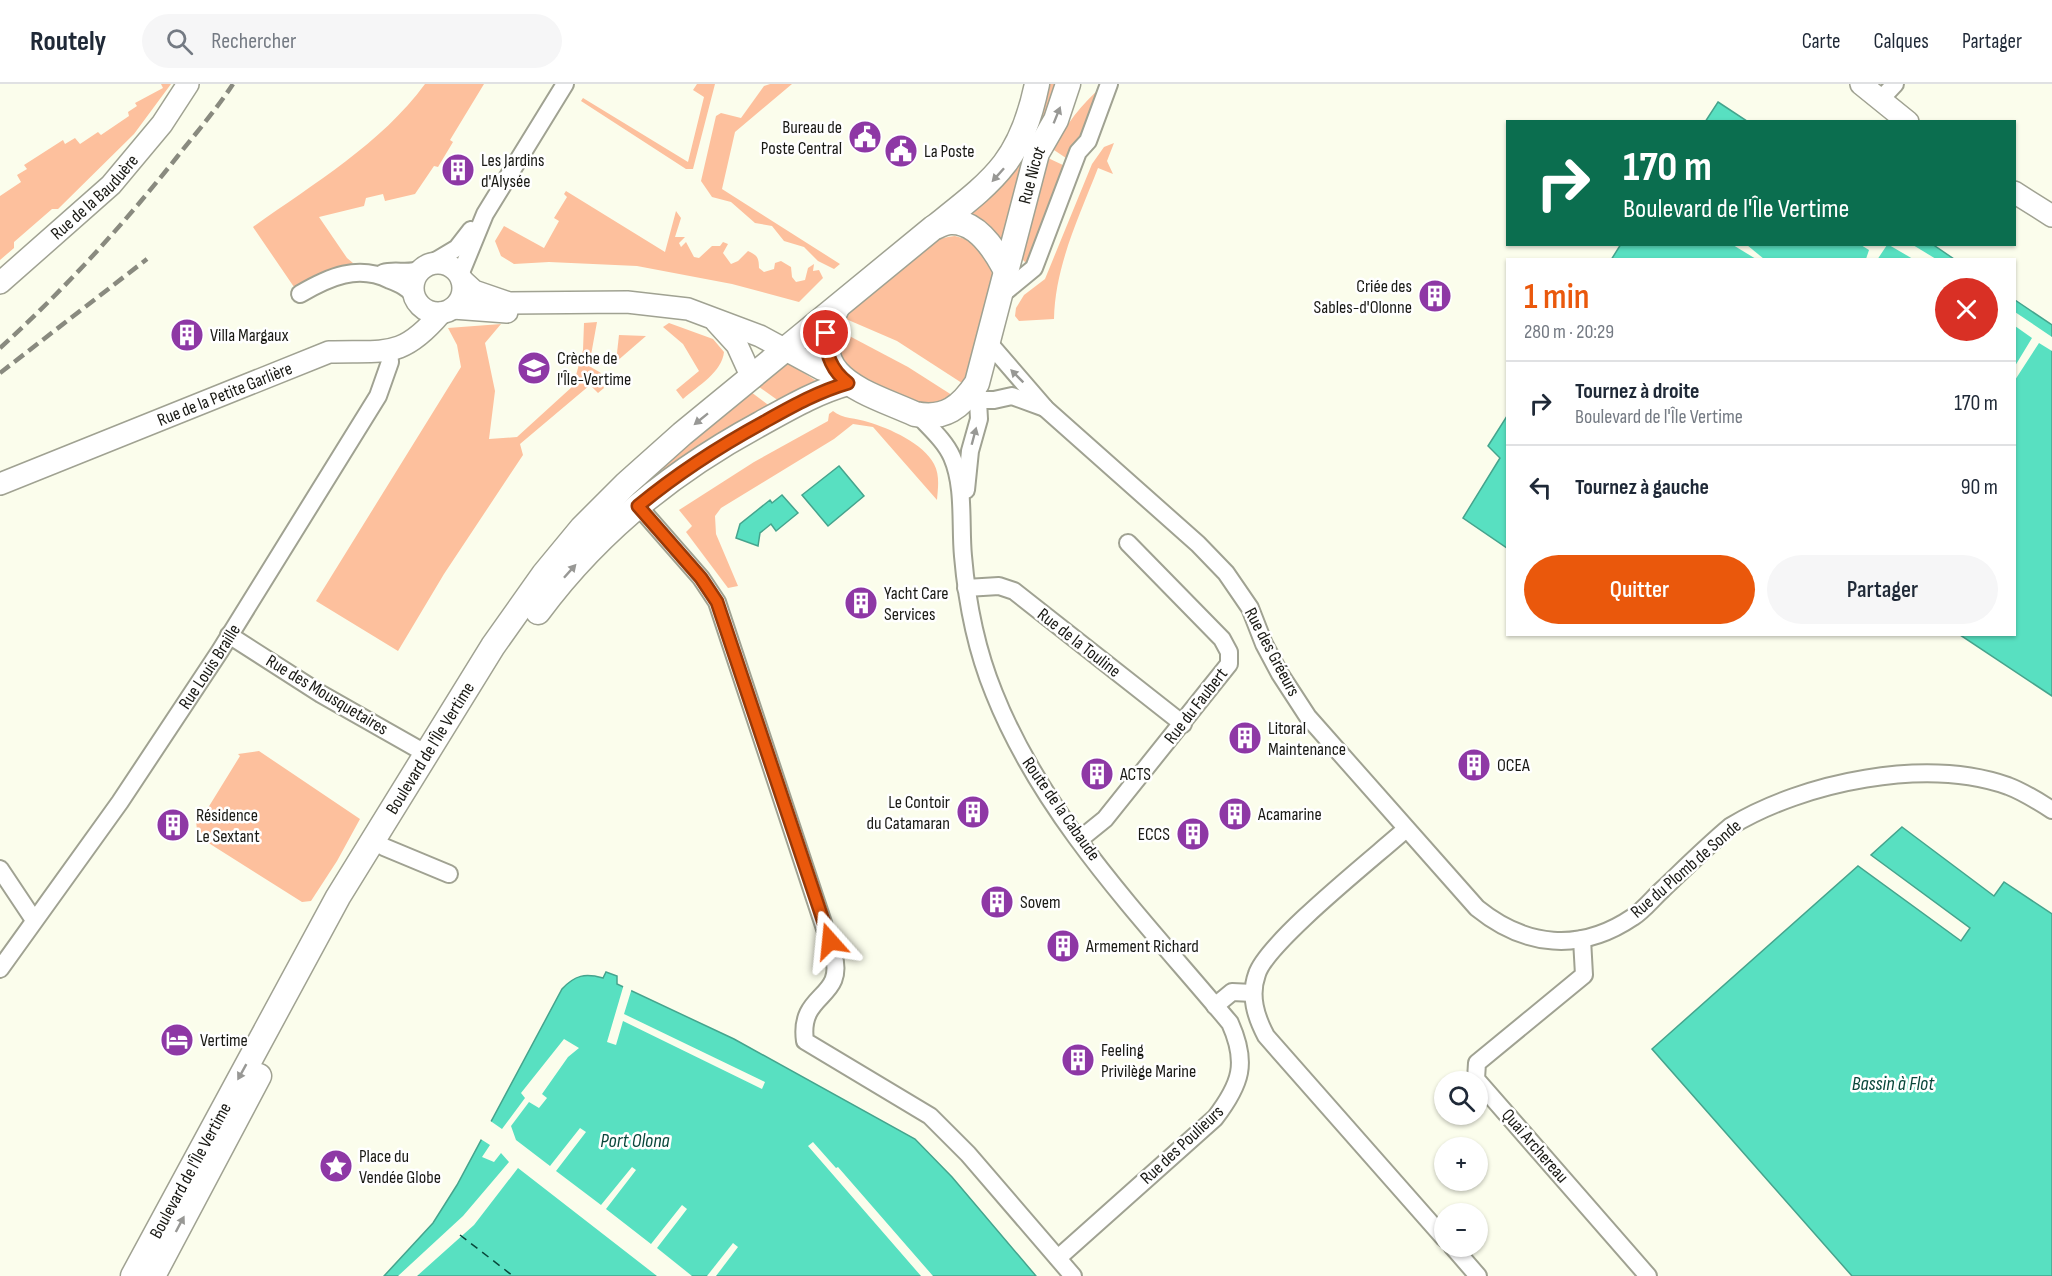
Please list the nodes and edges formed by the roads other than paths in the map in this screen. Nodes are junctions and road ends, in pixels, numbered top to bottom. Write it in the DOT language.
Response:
graph roads {
  1 [pos="566,84"];
  2 [pos="1037,84"];
  3 [pos="1068,84"];
  4 [pos="1109,84"];
  5 [pos="1861,84"];
  6 [pos="1895,84"];
  7 [pos="183,92"];
  8 [pos="1880,100"];
  9 [pos="1905,120"];
  10 [pos="2016,193"];
  11 [pos="486,214"];
  12 [pos="2052,216"];
  13 [pos="933,228"];
  14 [pos="427,266"];
  15 [pos="1005,269"];
  16 [pos="379,274"];
  17 [pos="461,278"];
  18 [pos="0,283"];
  19 [pos="300,294"];
  20 [pos="1000,296"];
  21 [pos="416,298"];
  22 [pos="525,305"];
  23 [pos="838,306"];
  24 [pos="447,310"];
  25 [pos="716,322"];
  26 [pos="989,343"];
  27 [pos="392,349"];
  28 [pos="788,350"];
  29 [pos="752,378"];
  30 [pos="842,379"];
  31 [pos="974,394"];
  32 [pos="1046,409"];
  33 [pos="918,415"];
  34 [pos="0,484"];
  35 [pos="638,506"];
  36 [pos="962,514"];
  37 [pos="1128,543"];
  38 [pos="966,588"];
  39 [pos="229,635"];
  40 [pos="1183,724"];
  41 [pos="425,753"];
  42 [pos="2052,810"];
  43 [pos="1406,829"];
  44 [pos="1079,840"];
  45 [pos="384,848"];
  46 [pos="0,869"];
  47 [pos="449,874"];
  48 [pos="34,920"];
  49 [pos="1582,939"];
  50 [pos="1562,941"];
  51 [pos="0,969"];
  52 [pos="1253,993"];
  53 [pos="1215,1006"];
  54 [pos="1434,1227"];
  55 [pos="1462,1257"];
  56 [pos="1058,1258"];
  57 [pos="133,1276"];
  58 [pos="153,1276"];
  59 [pos="1072,1276"];
  60 [pos="1479,1276"];
  61 [pos="1648,1276"];
  1 -- 11 [label="street"];
  2 -- 13 [label="main road, Rue Nicot, one-way"];
  15 -- 3 [label="main road, Rue Nicot, one-way"];
  4 -- 20 [label="street"];
  5 -- 8 [label="street"];
  6 -- 8 [label="street"];
  7 -- 18 [label="street, Rue de la Bauduère"];
  8 -- 9 [label="street"];
  10 -- 12 [label="street"];
  11 -- 14 [label="street"];
  11 -- 17 [label="street"];
  13 -- 15 [label="main road"];
  13 -- 23 [label="main road"];
  14 -- 16 [label="street"];
  14 -- 17 [label="street"];
  14 -- 21 [label="street"];
  15 -- 20 [label="main road"];
  16 -- 19 [label="street"];
  16 -- 21 [label="street"];
  17 -- 22 [label="street"];
  17 -- 24 [label="street"];
  20 -- 26 [label="main road"];
  21 -- 24 [label="street"];
  21 -- 27 [label="street, Rue Louis Braille"];
  22 -- 24 [label="street"];
  22 -- 25 [label="street"];
  23 -- 28 [label="main road, Boulevard de l'Île Vertime"];
  23 -- 30 [label="main road"];
  24 -- 27 [label="street, Rue de la Petite Garlière"];
  25 -- 28 [label="street"];
  25 -- 29 [label="street"];
  26 -- 31 [label="main road"];
  32 -- 26 [label="street, Rue des Gréeurs, one-way"];
  27 -- 34 [label="street, Rue de la Petite Garlière"];
  27 -- 39 [label="street, Rue Louis Braille"];
  28 -- 29 [label="main road, Boulevard de l'Île Vertime"];
  28 -- 30 [label="street"];
  29 -- 41 [label="main road, Boulevard de l'Île Vertime, one-way"];
  30 -- 33 [label="main road"];
  30 -- 35 [label="main road, Boulevard de l'Île Vertime"];
  31 -- 32 [label="street"];
  31 -- 33 [label="main road"];
  36 -- 31 [label="street, one-way"];
  32 -- 43 [label="street, Rue des Gréeurs"];
  33 -- 36 [label="street, Route de la Cabaude"];
  45 -- 35 [label="main road, Boulevard de l'Île Vertime, one-way"];
  35 -- 56 [label="street"];
  36 -- 38 [label="street, Route de la Cabaude"];
  37 -- 40 [label="street, Rue du Faubert"];
  38 -- 40 [label="street, Rue de la Touline"];
  38 -- 44 [label="street, Route de la Cabaude"];
  39 -- 41 [label="street, Rue des Mousquetaires"];
  39 -- 48 [label="street, Rue Louis Braille"];
  40 -- 44 [label="street, Rue du Faubert"];
  41 -- 57 [label="main road, Boulevard de l'Île Vertime, one-way"];
  42 -- 49 [label="street, Rue du Plomb de Sonde"];
  43 -- 50 [label="street, Rue des Gréeurs"];
  43 -- 52 [label="street"];
  44 -- 53 [label="street, Route de la Cabaude"];
  45 -- 47 [label="street"];
  58 -- 45 [label="main road, Boulevard de l'Île Vertime, one-way"];
  46 -- 48 [label="street"];
  48 -- 51 [label="street, Rue Louis Braille"];
  49 -- 50 [label="street, Rue du Plomb de Sonde"];
  49 -- 61 [label="street, Quai Archereau"];
  52 -- 53 [label="street"];
  52 -- 54 [label="street"];
  53 -- 56 [label="street, Rue des Poulieurs"];
  55 -- 60 [label="street"];
  56 -- 59 [label="street"];
}
